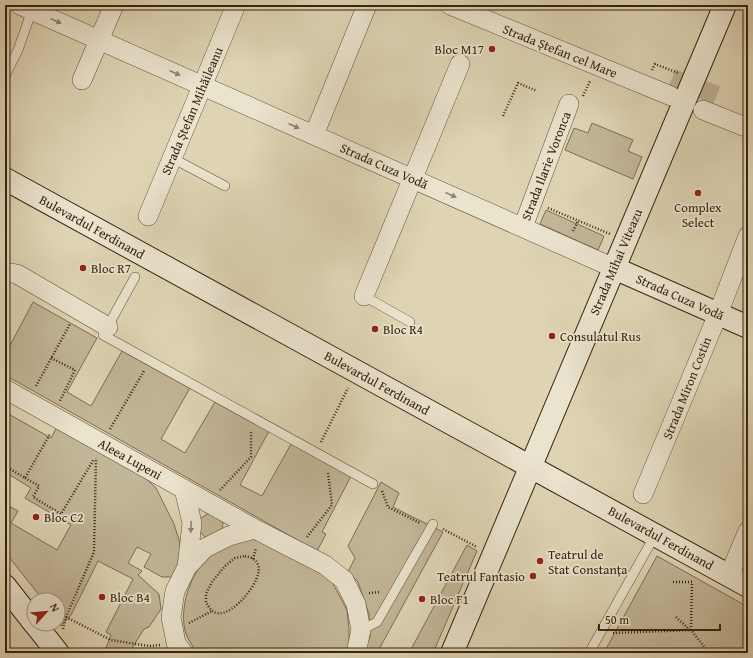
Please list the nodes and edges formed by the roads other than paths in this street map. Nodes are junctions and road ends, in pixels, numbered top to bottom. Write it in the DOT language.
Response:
graph roads {
  1 [pos="114,5"];
  2 [pos="236,5"];
  3 [pos="367,5"];
  4 [pos="450,5"];
  5 [pos="725,5"];
  6 [pos="26,8"];
  7 [pos="99,40"];
  8 [pos="460,64"];
  9 [pos="5,76"];
  10 [pos="82,80"];
  11 [pos="202,85"];
  12 [pos="671,96"];
  13 [pos="569,104"];
  14 [pos="703,110"];
  15 [pos="748,128"];
  16 [pos="314,135"];
  17 [pos="172,158"];
  18 [pos="5,179"];
  19 [pos="413,179"];
  20 [pos="225,186"];
  21 [pos="148,216"];
  22 [pos="523,227"];
  23 [pos="748,236"];
  24 [pos="614,268"];
  25 [pos="5,272"];
  26 [pos="135,277"];
  27 [pos="364,296"];
  28 [pos="718,314"];
  29 [pos="410,322"];
  30 [pos="108,327"];
  31 [pos="748,327"];
  32 [pos="5,389"];
  33 [pos="530,467"];
  34 [pos="373,484"];
  35 [pos="184,489"];
  36 [pos="643,494"];
  37 [pos="432,526"];
  38 [pos="255,529"];
  39 [pos="748,531"];
  40 [pos="655,536"];
  41 [pos="187,567"];
  42 [pos="729,576"];
  43 [pos="5,586"];
  44 [pos="748,586"];
  45 [pos="26,613"];
  46 [pos="361,630"];
  47 [pos="46,632"];
  48 [pos="178,642"];
  49 [pos="60,643"];
  50 [pos="356,653"];
  51 [pos="452,653"];
  52 [pos="589,653"];
  1 -- 7 [label="street"];
  2 -- 11 [label="street, Strada Ștefan Mihăileanu"];
  3 -- 16 [label="street"];
  4 -- 12 [label="street, Strada Ștefan cel Mare"];
  5 -- 24 [label="street, Strada Mihai Viteazu"];
  6 -- 7 [label="street, Strada Cuza Vodă, one-way"];
  6 -- 9 [label="lane"];
  7 -- 10 [label="street"];
  7 -- 11 [label="street, Strada Cuza Vodă, one-way"];
  8 -- 19 [label="street"];
  11 -- 16 [label="street, Strada Cuza Vodă, one-way"];
  11 -- 17 [label="street, Strada Ștefan Mihăileanu"];
  13 -- 22 [label="street, Strada Ilarie Voronca"];
  14 -- 15 [label="street"];
  16 -- 19 [label="street, Strada Cuza Vodă"];
  17 -- 20 [label="lane"];
  17 -- 21 [label="street, Strada Ștefan Mihăileanu"];
  18 -- 33 [label="street, Bulevardul Ferdinand"];
  19 -- 22 [label="street, Strada Cuza Vodă, one-way"];
  19 -- 27 [label="street"];
  22 -- 24 [label="street, Strada Cuza Vodă"];
  23 -- 28 [label="street, Strada Miron Costin"];
  24 -- 28 [label="street, Strada Cuza Vodă"];
  24 -- 33 [label="street, Strada Mihai Viteazu"];
  25 -- 30 [label="street"];
  26 -- 30 [label="lane"];
  27 -- 29 [label="lane"];
  28 -- 31 [label="street, Strada Cuza Vodă"];
  28 -- 36 [label="street, Strada Miron Costin"];
  30 -- 34 [label="lane"];
  32 -- 35 [label="street, Aleea Lupeni"];
  33 -- 40 [label="street, Bulevardul Ferdinand"];
  33 -- 51 [label="street, Strada Mihai Viteazu"];
  35 -- 38 [label="street, Aleea Lupeni"];
  35 -- 41 [label="street, one-way"];
  37 -- 46 [label="lane"];
  38 -- 41 [label="street"];
  38 -- 46 [label="street, Aleea Lupeni"];
  39 -- 42 [label="street"];
  40 -- 42 [label="street, Bulevardul Ferdinand"];
  40 -- 52 [label="lane"];
  41 -- 48 [label="street"];
  42 -- 44 [label="street, Bulevardul Ferdinand"];
  43 -- 45 [label="street"];
  46 -- 50 [label="street, Aleea Lupeni"];
  47 -- 49 [label="street"];
}
